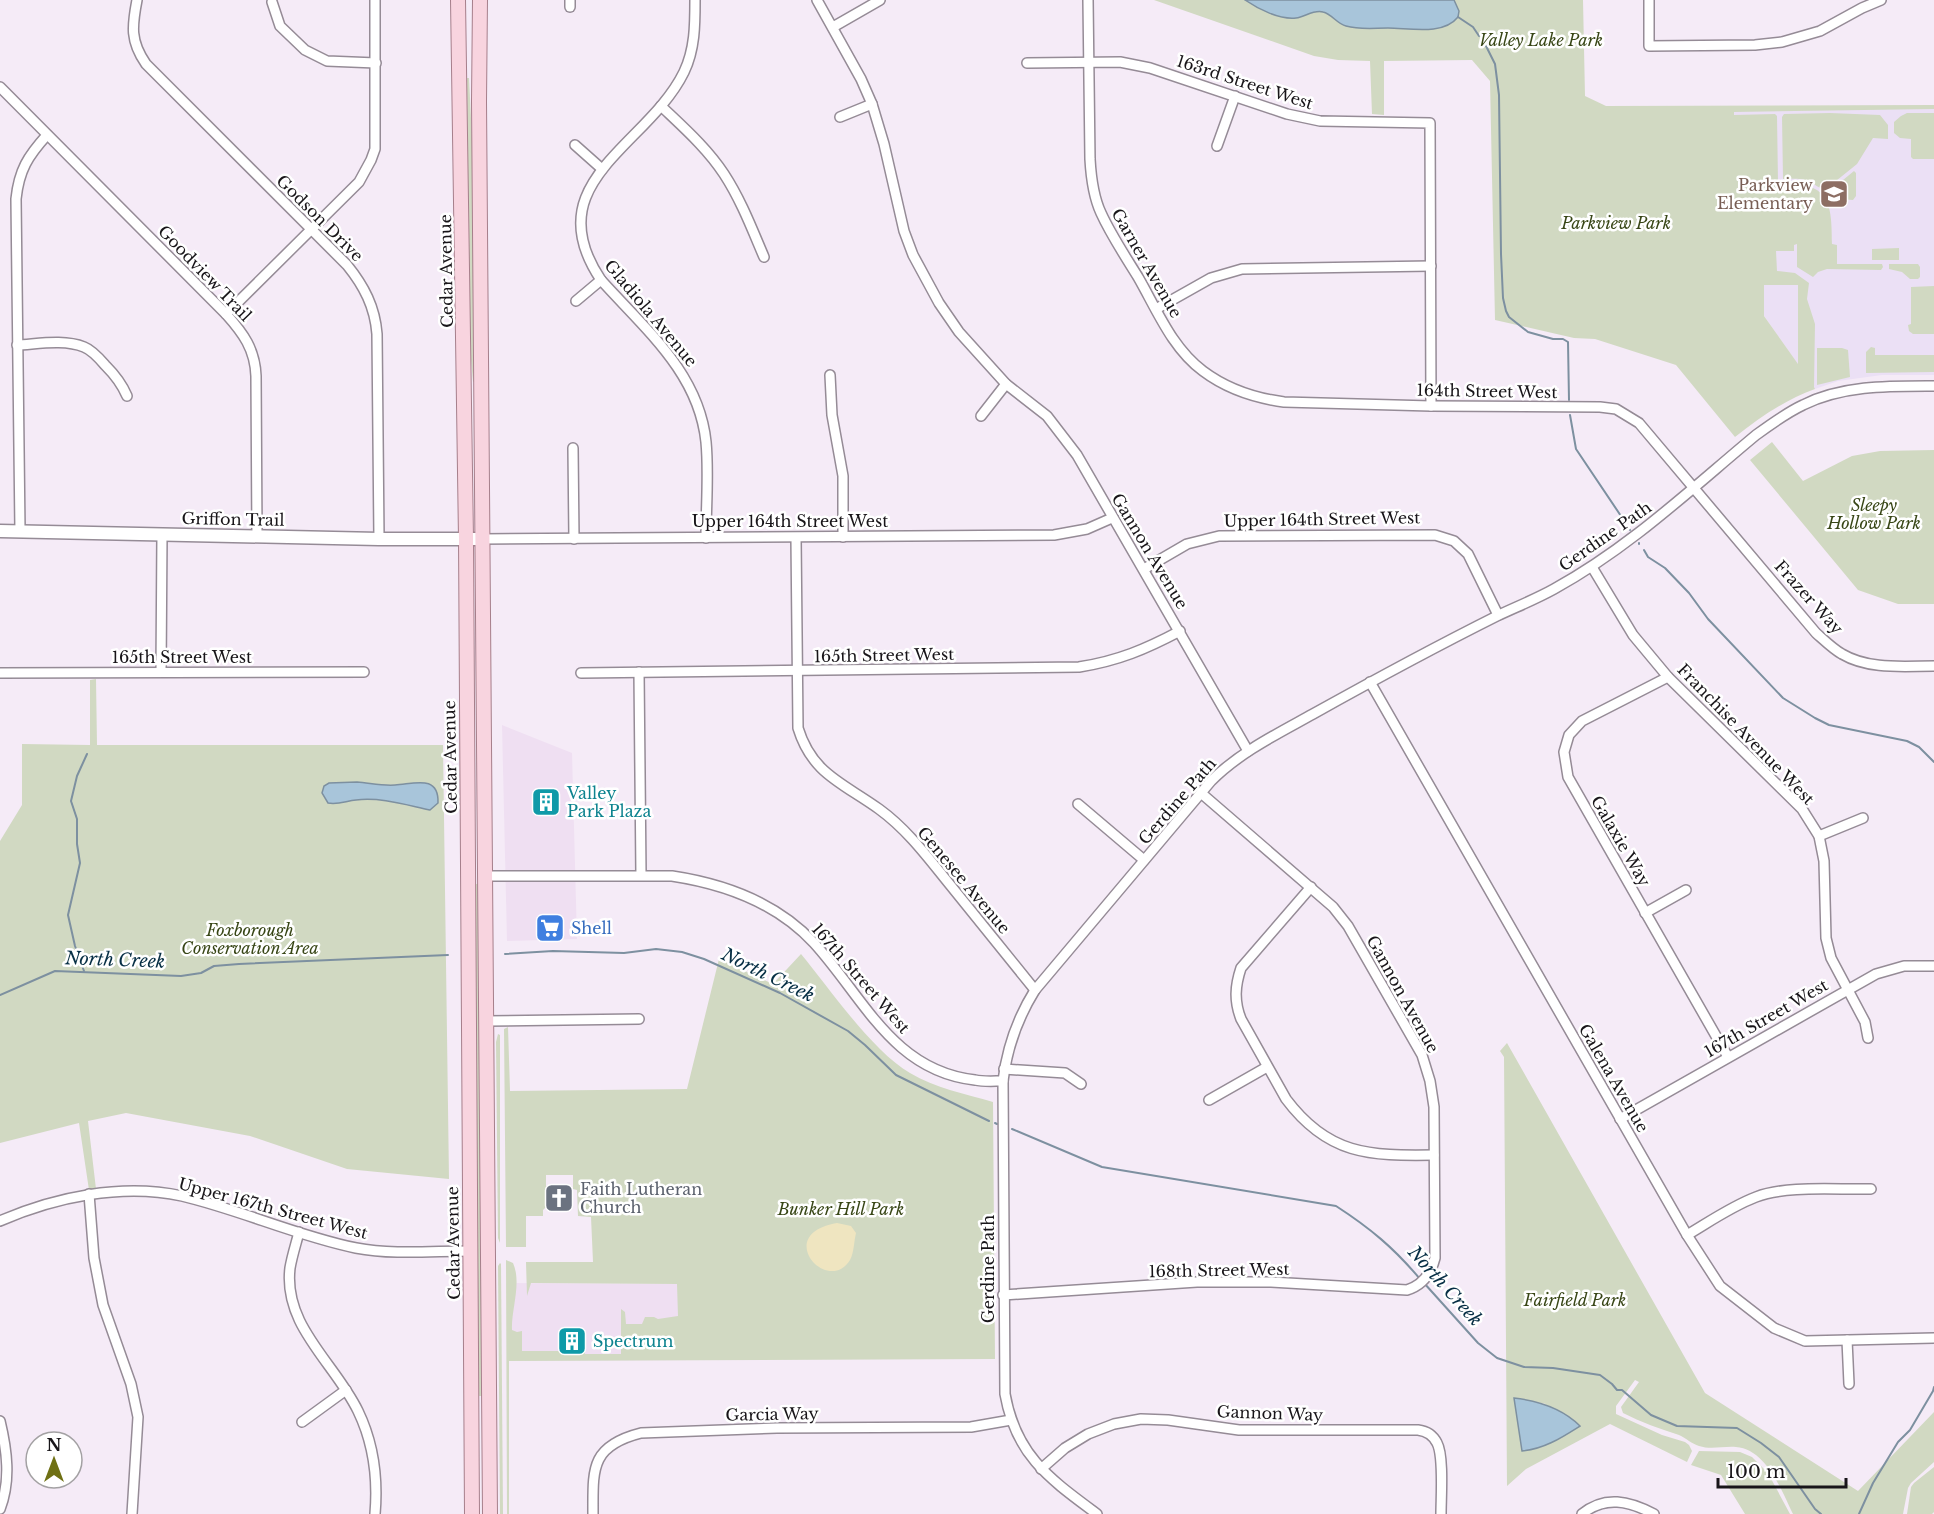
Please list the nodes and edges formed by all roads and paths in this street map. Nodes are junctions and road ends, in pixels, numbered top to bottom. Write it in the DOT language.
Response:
graph roads {
  1 [pos="136,0"];
  2 [pos="375,0"];
  3 [pos="458,0"];
  4 [pos="480,0"];
  5 [pos="695,0"];
  6 [pos="817,0"];
  7 [pos="880,0"];
  8 [pos="1088,0"];
  9 [pos="1649,0"];
  10 [pos="1881,0"];
  11 [pos="272,2"];
  12 [pos="833,27"];
  13 [pos="1089,62"];
  14 [pos="376,63"];
  15 [pos="1027,63"];
  16 [pos="0,87"];
  17 [pos="1235,96"];
  18 [pos="872,104"];
  19 [pos="661,105"];
  20 [pos="840,117"];
  21 [pos="47,135"];
  22 [pos="575,145"];
  23 [pos="1217,146"];
  24 [pos="602,169"];
  25 [pos="311,230"];
  26 [pos="764,257"];
  27 [pos="1431,266"];
  28 [pos="601,280"];
  29 [pos="576,302"];
  30 [pos="1156,309"];
  31 [pos="226,314"];
  32 [pos="17,345"];
  33 [pos="830,375"];
  34 [pos="1006,384"];
  35 [pos="1934,386"];
  36 [pos="1246,394"];
  37 [pos="127,396"];
  38 [pos="1431,406"];
  39 [pos="981,416"];
  40 [pos="573,448"];
  41 [pos="1694,487"];
  42 [pos="1112,518"];
  43 [pos="0,531"];
  44 [pos="20,531"];
  45 [pos="162,534"];
  46 [pos="257,536"];
  47 [pos="796,537"];
  48 [pos="843,537"];
  49 [pos="706,538"];
  50 [pos="379,539"];
  51 [pos="466,539"];
  52 [pos="482,539"];
  53 [pos="573,539"];
  54 [pos="1592,567"];
  55 [pos="1144,568"];
  56 [pos="1498,615"];
  57 [pos="1180,631"];
  58 [pos="1934,666"];
  59 [pos="797,671"];
  60 [pos="161,672"];
  61 [pos="364,672"];
  62 [pos="639,672"];
  63 [pos="0,673"];
  64 [pos="582,673"];
  65 [pos="1668,677"];
  66 [pos="1370,682"];
  67 [pos="1248,751"];
  68 [pos="1201,793"];
  69 [pos="1078,804"];
  70 [pos="1863,818"];
  71 [pos="467,823"];
  72 [pos="1819,836"];
  73 [pos="1144,860"];
  74 [pos="640,875"];
  75 [pos="485,876"];
  76 [pos="1311,887"];
  77 [pos="1686,890"];
  78 [pos="1645,913"];
  79 [pos="1934,966"];
  80 [pos="1846,989"];
  81 [pos="1035,990"];
  82 [pos="639,1019"];
  83 [pos="486,1021"];
  84 [pos="1868,1038"];
  85 [pos="1728,1057"];
  86 [pos="1267,1067"];
  87 [pos="1004,1069"];
  88 [pos="1002,1081"];
  89 [pos="1081,1084"];
  90 [pos="1209,1101"];
  91 [pos="1620,1119"];
  92 [pos="1434,1155"];
  93 [pos="1871,1189"];
  94 [pos="89,1194"];
  95 [pos="0,1221"];
  96 [pos="299,1232"];
  97 [pos="1687,1235"];
  98 [pos="470,1251"];
  99 [pos="1430,1274"];
  100 [pos="1004,1295"];
  101 [pos="1934,1338"];
  102 [pos="1847,1340"];
  103 [pos="1849,1384"];
  104 [pos="345,1390"];
  105 [pos="1011,1420"];
  106 [pos="0,1421"];
  107 [pos="302,1422"];
  108 [pos="1041,1469"];
  109 [pos="0,1509"];
  110 [pos="132,1514"];
  111 [pos="375,1514"];
  112 [pos="472,1514"];
  113 [pos="490,1514"];
  114 [pos="593,1514"];
  115 [pos="1097,1514"];
  116 [pos="1441,1514"];
  117 [pos="1582,1514"];
  118 [pos="1654,1514"];
  1 -- 25 [label="street, Godson Drive"];
  2 -- 14 [label="street"];
  3 -- 51 [label="main road, Cedar Avenue"];
  4 -- 52 [label="main road, Cedar Avenue"];
  5 -- 19 [label="street, Gladiola Avenue"];
  6 -- 12 [label="street, Gannon Avenue"];
  7 -- 12 [label="street"];
  8 -- 13 [label="street, Garner Avenue"];
  9 -- 10 [label="street"];
  11 -- 14 [label="street"];
  12 -- 18 [label="street, Gannon Avenue"];
  13 -- 15 [label="street, 163rd Street West"];
  13 -- 17 [label="street, 163rd Street West"];
  13 -- 30 [label="street, Garner Avenue"];
  14 -- 25 [label="street"];
  16 -- 21 [label="street, Goodview Trail"];
  17 -- 23 [label="street"];
  17 -- 27 [label="street, 163rd Street West"];
  18 -- 20 [label="street"];
  18 -- 34 [label="street, Gannon Avenue"];
  19 -- 24 [label="street, Gladiola Avenue"];
  19 -- 26 [label="street"];
  21 -- 31 [label="street, Goodview Trail"];
  21 -- 32 [label="street"];
  22 -- 24 [label="street"];
  24 -- 28 [label="street, Gladiola Avenue"];
  25 -- 31 [label="street"];
  25 -- 50 [label="street, Godson Drive"];
  27 -- 30 [label="street"];
  27 -- 38 [label="street"];
  28 -- 29 [label="street"];
  28 -- 49 [label="street, Gladiola Avenue"];
  30 -- 36 [label="street, Garner Avenue"];
  31 -- 46 [label="street, Goodview Trail"];
  32 -- 37 [label="street"];
  32 -- 44 [label="street"];
  33 -- 48 [label="street"];
  34 -- 39 [label="street"];
  34 -- 42 [label="street, Gannon Avenue"];
  35 -- 41 [label="street, Gerdine Path"];
  36 -- 38 [label="street, 164th Street West"];
  38 -- 41 [label="street, 164th Street West"];
  40 -- 53 [label="street"];
  41 -- 54 [label="street, Gerdine Path"];
  41 -- 58 [label="street, Frazer Way"];
  42 -- 48 [label="street, Upper 164th Street West"];
  42 -- 55 [label="street, Gannon Avenue"];
  43 -- 44 [label="street, Griffon Trail"];
  44 -- 45 [label="street, Griffon Trail"];
  45 -- 46 [label="street, Griffon Trail"];
  45 -- 60 [label="street"];
  46 -- 50 [label="street, Griffon Trail"];
  47 -- 48 [label="street, Upper 164th Street West"];
  47 -- 49 [label="street, Upper 164th Street West"];
  47 -- 59 [label="street, Genesee Avenue"];
  49 -- 53 [label="street, Upper 164th Street West"];
  50 -- 51 [label="street, Griffon Trail"];
  51 -- 52 [label="street, Upper 164th Street West"];
  51 -- 71 [label="main road, Cedar Avenue"];
  52 -- 53 [label="street, Upper 164th Street West"];
  52 -- 75 [label="main road, Cedar Avenue"];
  54 -- 56 [label="street, Gerdine Path"];
  54 -- 65 [label="street, Franchise Avenue West"];
  55 -- 56 [label="street, Upper 164th Street West"];
  55 -- 57 [label="street, Gannon Avenue"];
  56 -- 66 [label="street, Gerdine Path"];
  57 -- 59 [label="street, 165th Street West"];
  57 -- 67 [label="street, Gannon Avenue"];
  59 -- 62 [label="street, 165th Street West"];
  59 -- 81 [label="street, Genesee Avenue"];
  60 -- 61 [label="street, 165th Street West"];
  60 -- 63 [label="street, 165th Street West"];
  62 -- 64 [label="street, 165th Street West"];
  62 -- 74 [label="street"];
  65 -- 72 [label="street, Franchise Avenue West"];
  65 -- 78 [label="street, Galaxie Way"];
  66 -- 67 [label="street, Gerdine Path"];
  66 -- 91 [label="street, Galena Avenue"];
  67 -- 68 [label="street, Gerdine Path"];
  68 -- 73 [label="street, Gerdine Path"];
  68 -- 76 [label="street, Gannon Avenue"];
  69 -- 73 [label="street"];
  70 -- 72 [label="street"];
  71 -- 75 [label="main road"];
  71 -- 98 [label="main road, Cedar Avenue"];
  72 -- 80 [label="street, Franchise Avenue West"];
  73 -- 81 [label="street, Gerdine Path"];
  74 -- 75 [label="street, 167th Street West"];
  74 -- 88 [label="street, 167th Street West"];
  75 -- 83 [label="main road, Cedar Avenue"];
  76 -- 86 [label="street"];
  76 -- 92 [label="street, Gannon Avenue"];
  77 -- 78 [label="street"];
  78 -- 85 [label="street, Galaxie Way"];
  79 -- 80 [label="street, 167th Street West"];
  80 -- 84 [label="street, Franchise Avenue West"];
  80 -- 85 [label="street, 167th Street West"];
  81 -- 87 [label="street, Gerdine Path"];
  82 -- 83 [label="street"];
  83 -- 113 [label="main road, Cedar Avenue"];
  85 -- 91 [label="street, 167th Street West"];
  86 -- 90 [label="street"];
  86 -- 92 [label="street"];
  87 -- 88 [label="street, Gerdine Path"];
  87 -- 89 [label="street"];
  88 -- 100 [label="street, Gerdine Path"];
  91 -- 97 [label="street, Galena Avenue"];
  92 -- 99 [label="street, Gannon Avenue"];
  93 -- 97 [label="street"];
  94 -- 95 [label="street, Upper 167th Street West"];
  94 -- 96 [label="street, Upper 167th Street West"];
  94 -- 110 [label="street"];
  96 -- 98 [label="street, Upper 167th Street West"];
  96 -- 104 [label="street"];
  97 -- 102 [label="street, Galena Avenue"];
  98 -- 112 [label="main road, Cedar Avenue"];
  99 -- 100 [label="street, 168th Street West"];
  100 -- 105 [label="street, Gerdine Path"];
  101 -- 102 [label="street, Galena Avenue"];
  102 -- 103 [label="street"];
  104 -- 107 [label="street"];
  104 -- 111 [label="street"];
  105 -- 108 [label="street, Gerdine Path"];
  105 -- 114 [label="street, Garcia Way"];
  106 -- 109 [label="street"];
  108 -- 115 [label="street, Gerdine Path"];
  108 -- 116 [label="street, Gannon Way"];
  117 -- 118 [label="street"];
}
